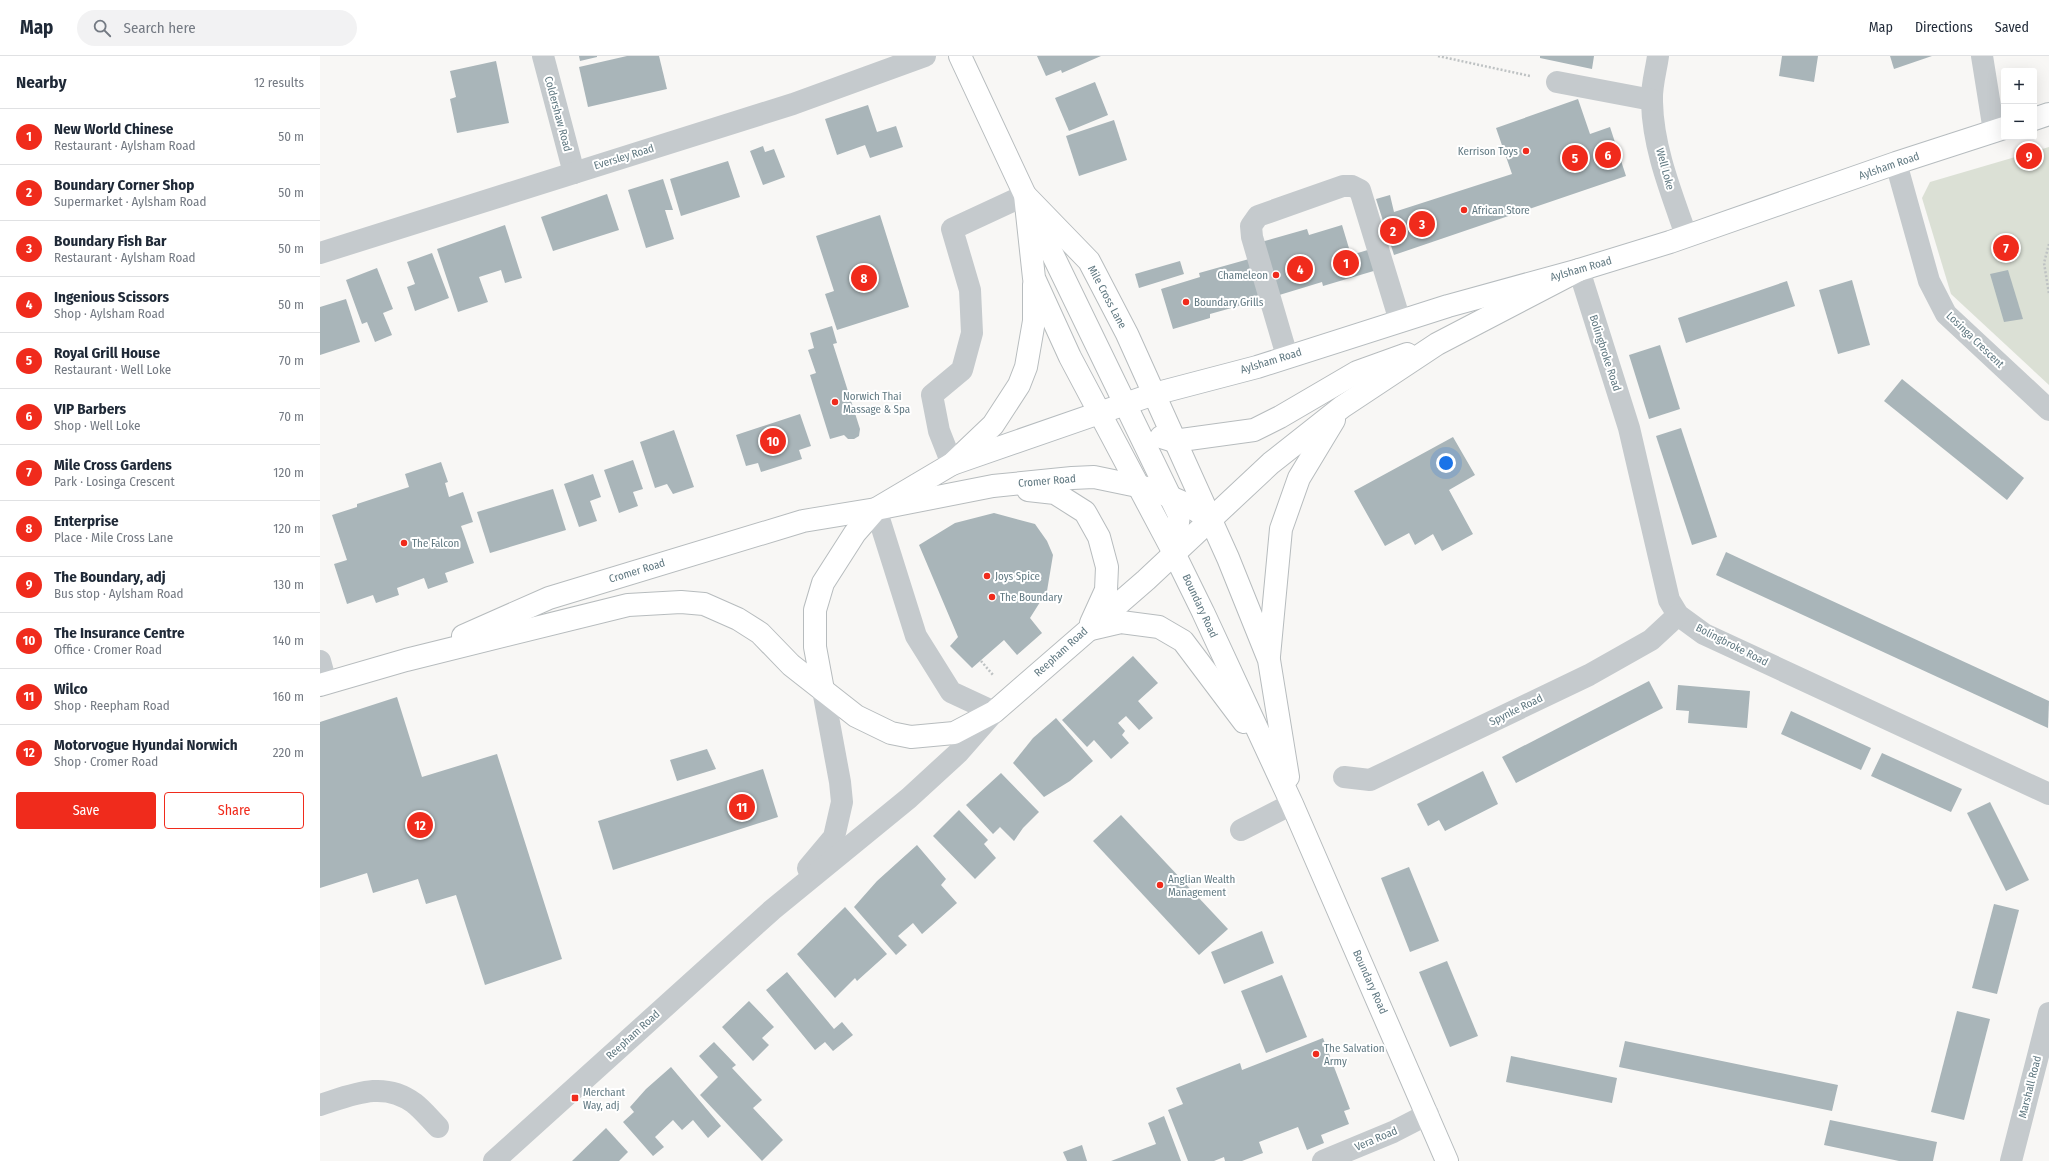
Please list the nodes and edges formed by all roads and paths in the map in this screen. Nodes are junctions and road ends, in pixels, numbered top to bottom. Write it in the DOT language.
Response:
graph roads {
  1 [pos="543,56"];
  2 [pos="925,56"];
  3 [pos="960,56"];
  4 [pos="1438,56"];
  5 [pos="1658,56"];
  6 [pos="1982,56"];
  7 [pos="1557,82"];
  8 [pos="1652,100"];
  9 [pos="2049,114"];
  10 [pos="2037,118"];
  11 [pos="1999,130"];
  12 [pos="1896,163"];
  13 [pos="574,173"];
  14 [pos="1025,196"];
  15 [pos="1686,236"];
  16 [pos="2049,244"];
  17 [pos="320,253"];
  18 [pos="1579,270"];
  19 [pos="1034,278"];
  20 [pos="2049,294"];
  21 [pos="1400,321"];
  22 [pos="1437,344"];
  23 [pos="1288,356"];
  24 [pos="1154,394"];
  25 [pos="1124,403"];
  26 [pos="1342,407"];
  27 [pos="2049,410"];
  28 [pos="1098,413"];
  29 [pos="1137,431"];
  30 [pos="1174,440"];
  31 [pos="952,464"];
  32 [pos="993,486"];
  33 [pos="1138,486"];
  34 [pos="1170,496"];
  35 [pos="876,509"];
  36 [pos="1211,520"];
  37 [pos="1174,552"];
  38 [pos="1678,615"];
  39 [pos="1088,630"];
  40 [pos="406,660"];
  41 [pos="1269,660"];
  42 [pos="320,661"];
  43 [pos="323,684"];
  44 [pos="823,690"];
  45 [pos="994,712"];
  46 [pos="1344,777"];
  47 [pos="2049,794"];
  48 [pos="1292,804"];
  49 [pos="1241,830"];
  50 [pos="772,910"];
  51 [pos="2049,1013"];
  52 [pos="320,1105"];
  53 [pos="1428,1114"];
  54 [pos="438,1127"];
  55 [pos="494,1161"];
  56 [pos="1323,1161"];
  57 [pos="1447,1161"];
  58 [pos="2011,1161"];
  1 -- 13 [label="street, Coldershaw Road"];
  2 -- 13 [label="street, Eversley Road"];
  3 -- 14 [label="main road, Mile Cross Lane"];
  4 -- 7 [label="path"];
  5 -- 8 [label="street, Well Loke"];
  6 -- 11 [label="street"];
  7 -- 8 [label="street"];
  8 -- 15 [label="street, Well Loke"];
  9 -- 10 [label="main road"];
  11 -- 12 [label="main road, Aylsham Road"];
  12 -- 15 [label="main road, Aylsham Road"];
  12 -- 27 [label="street, Losinga Crescent"];
  13 -- 17 [label="street, Eversley Road"];
  14 -- 19 [label="main road, Mile Cross Lane"];
  14 -- 24 [label="main road, Mile Cross Lane"];
  14 -- 25 [label="main road"];
  14 -- 31 [label="street"];
  15 -- 18 [label="main road, Aylsham Road"];
  16 -- 20 [label="path"];
  18 -- 21 [label="main road, Aylsham Road"];
  18 -- 22 [label="main road"];
  18 -- 38 [label="street, Bolingbroke Road"];
  19 -- 28 [label="main road, Mile Cross Lane"];
  19 -- 31 [label="main road, Cromer Road"];
  21 -- 23 [label="main road, Aylsham Road"];
  21 -- 23 [label="street"];
  22 -- 26 [label="main road"];
  22 -- 30 [label="main road"];
  23 -- 24 [label="main road, Aylsham Road"];
  24 -- 25 [label="main road, Cromer Road"];
  24 -- 30 [label="main road, Boundary Road"];
  25 -- 28 [label="main road, Cromer Road"];
  25 -- 29 [label="main road"];
  26 -- 36 [label="main road"];
  26 -- 41 [label="main road"];
  28 -- 29 [label="main road"];
  28 -- 31 [label="main road, Cromer Road"];
  28 -- 33 [label="main road, Boundary Road"];
  29 -- 30 [label="main road"];
  29 -- 34 [label="main road"];
  30 -- 36 [label="main road, Boundary Road"];
  31 -- 35 [label="main road, Cromer Road"];
  32 -- 33 [label="main road, Cromer Road"];
  32 -- 35 [label="main road, Cromer Road"];
  32 -- 39 [label="main road, Reepham Road"];
  33 -- 34 [label="main road, Cromer Road"];
  33 -- 37 [label="main road, Boundary Road"];
  34 -- 36 [label="main road, Cromer Road"];
  34 -- 37 [label="main road"];
  35 -- 40 [label="main road, Cromer Road"];
  35 -- 44 [label="main road, Reepham Road"];
  35 -- 45 [label="street"];
  36 -- 37 [label="main road"];
  36 -- 41 [label="main road, Boundary Road"];
  37 -- 39 [label="main road"];
  37 -- 48 [label="main road, Boundary Road"];
  38 -- 46 [label="street, Spynke Road"];
  38 -- 47 [label="street, Bolingbroke Road"];
  39 -- 45 [label="main road, Reepham Road"];
  39 -- 48 [label="main road, Boundary Road"];
  40 -- 43 [label="main road, Cromer Road"];
  40 -- 44 [label="main road, Cromer Road"];
  41 -- 48 [label="main road, Boundary Road"];
  42 -- 43 [label="street"];
  44 -- 45 [label="main road, Reepham Road"];
  44 -- 50 [label="street, Reepham Road"];
  45 -- 50 [label="street, Reepham Road"];
  48 -- 49 [label="street"];
  48 -- 53 [label="main road, Boundary Road"];
  50 -- 55 [label="street, Reepham Road"];
  51 -- 58 [label="street, Marshall Road"];
  52 -- 54 [label="street"];
  53 -- 56 [label="street, Vera Road"];
  53 -- 57 [label="main road, Boundary Road"];
}
